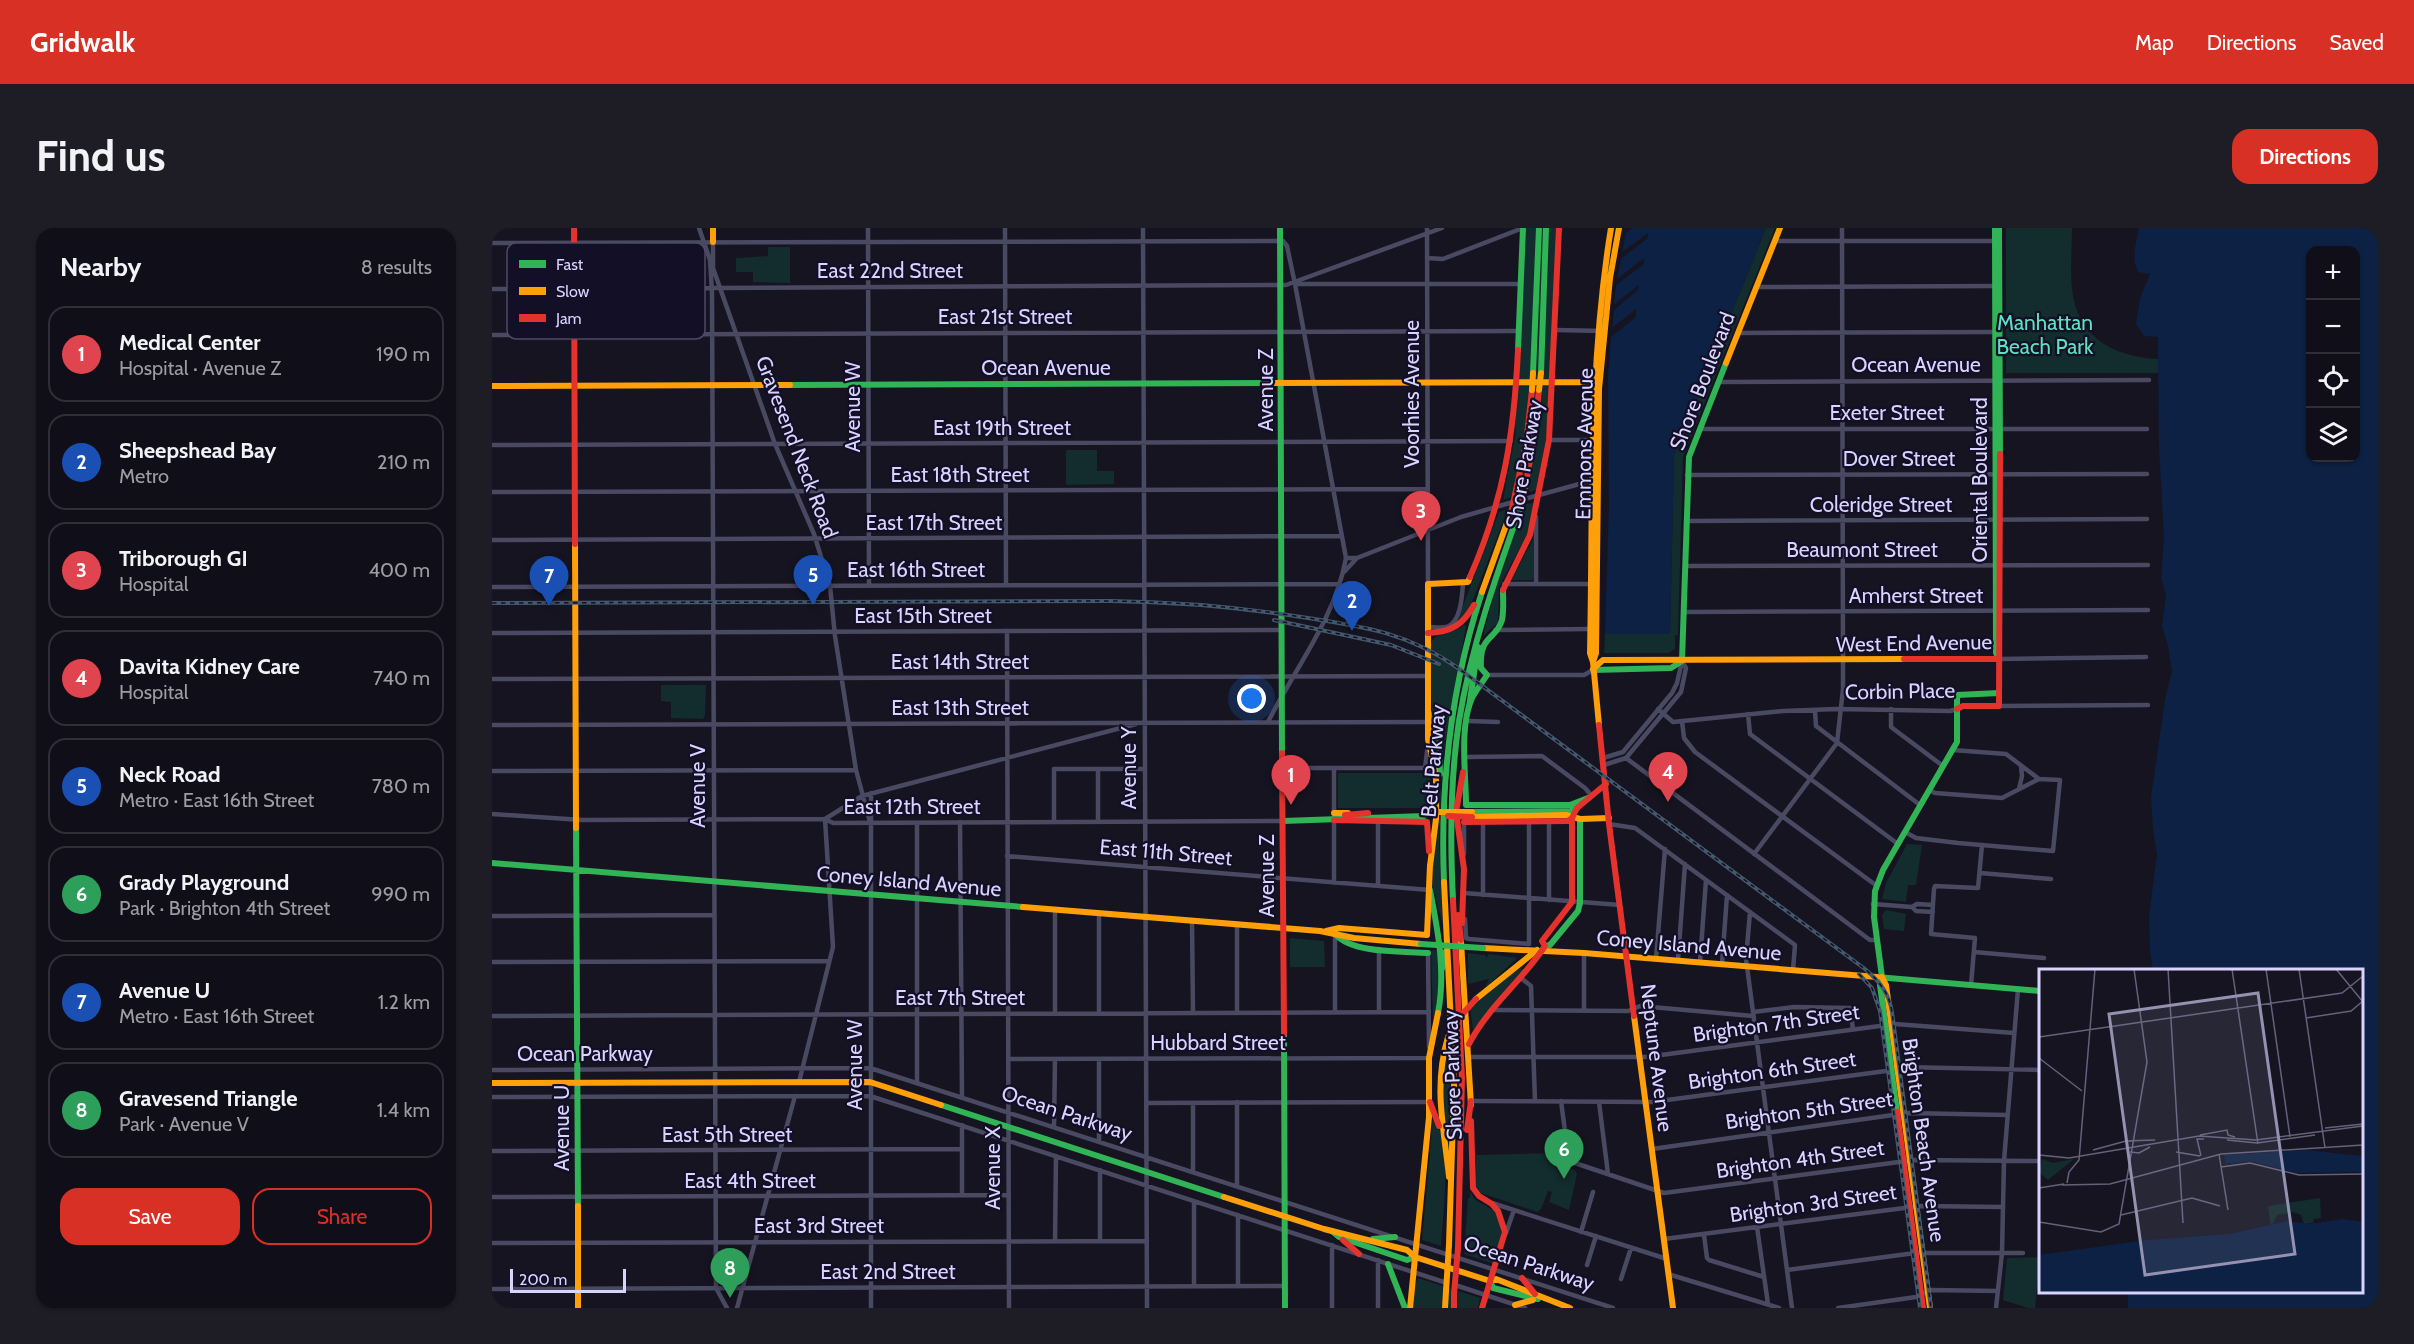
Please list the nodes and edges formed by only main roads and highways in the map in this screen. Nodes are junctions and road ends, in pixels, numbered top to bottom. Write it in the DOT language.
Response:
graph roads {
  1 [pos="713,228"];
  2 [pos="1280,228"];
  3 [pos="1523,228"];
  4 [pos="1539,228"];
  5 [pos="1546,228"];
  6 [pos="1560,228"];
  7 [pos="1611,228"];
  8 [pos="1619,228"];
  9 [pos="1780,228"];
  10 [pos="1995,228"];
  11 [pos="2000,228"];
  12 [pos="1997,241"];
  13 [pos="713,242"];
  14 [pos="1601,331"];
  15 [pos="575,339"];
  16 [pos="1517,382"];
  17 [pos="1554,382"];
  18 [pos="1596,382"];
  19 [pos="1281,383"];
  20 [pos="492,386"];
  21 [pos="574,386"];
  22 [pos="1536,390"];
  23 [pos="1486,582"];
  24 [pos="1428,584"];
  25 [pos="1594,584"];
  26 [pos="1485,610"];
  27 [pos="1429,630"];
  28 [pos="1476,657"];
  29 [pos="1999,659"];
  30 [pos="1682,661"];
  31 [pos="1593,662"];
  32 [pos="1481,668"];
  33 [pos="1593,670"];
  34 [pos="1999,693"];
  35 [pos="1957,694"];
  36 [pos="1999,706"];
  37 [pos="1469,707"];
  38 [pos="1957,709"];
  39 [pos="1428,711"];
  40 [pos="1466,757"];
  41 [pos="1606,784"];
  42 [pos="1444,790"];
  43 [pos="1589,796"];
  44 [pos="1577,808"];
  45 [pos="1334,813"];
  46 [pos="1352,813"];
  47 [pos="1423,814"];
  48 [pos="1472,814"];
  49 [pos="1576,819"];
  50 [pos="1334,820"];
  51 [pos="1283,821"];
  52 [pos="1609,821"];
  53 [pos="1464,822"];
  54 [pos="1428,824"];
  55 [pos="492,863"];
  56 [pos="1430,866"];
  57 [pos="577,870"];
  58 [pos="1451,877"];
  59 [pos="1430,890"];
  60 [pos="1283,928"];
  61 [pos="1324,932"];
  62 [pos="1335,934"];
  63 [pos="1427,935"];
  64 [pos="1464,939"];
  65 [pos="1447,942"];
  66 [pos="1541,949"];
  67 [pos="1428,953"];
  68 [pos="1627,956"];
  69 [pos="1442,969"];
  70 [pos="1882,977"];
  71 [pos="2039,991"];
  72 [pos="1469,1045"];
  73 [pos="492,1083"];
  74 [pos="577,1083"];
  75 [pos="1470,1101"];
  76 [pos="1430,1102"];
  77 [pos="1444,1138"];
  78 [pos="1461,1188"];
  79 [pos="1284,1215"];
  80 [pos="1450,1222"];
  81 [pos="1332,1231"];
  82 [pos="1339,1237"];
  83 [pos="1395,1237"];
  84 [pos="1368,1240"];
  85 [pos="1359,1254"];
  86 [pos="1415,1257"];
  87 [pos="1388,1264"];
  88 [pos="1522,1278"];
  89 [pos="1490,1281"];
  90 [pos="1924,1293"];
  91 [pos="1538,1298"];
  92 [pos="1515,1305"];
  93 [pos="1444,1307"];
  94 [pos="578,1308"];
  95 [pos="1285,1308"];
  96 [pos="1405,1308"];
  97 [pos="1410,1308"];
  98 [pos="1454,1308"];
  99 [pos="1482,1308"];
  100 [pos="1570,1308"];
  101 [pos="1673,1308"];
  102 [pos="1923,1308"];
  103 [pos="1930,1308"];
  1 -- 13 [label="main road"];
  2 -- 19 [label="main road, Avenue Z"];
  3 -- 16 [label="main road, Shore Parkway"];
  4 -- 22 [label="main road, Belt Parkway, bridge"];
  5 -- 22 [label="main road, Belt Parkway, bridge"];
  6 -- 17 [label="main road, Shore Parkway"];
  7 -- 14 [label="main road, Emmons Avenue"];
  8 -- 14 [label="main road, Emmons Avenue"];
  9 -- 30 [label="main road, Shore Boulevard"];
  10 -- 12 [label="main road, Oriental Boulevard"];
  11 -- 12 [label="main road, Oriental Boulevard"];
  12 -- 29 [label="main road, Oriental Boulevard"];
  14 -- 18 [label="main road, Emmons Avenue"];
  15 -- 21 [label="main road, Avenue U"];
  16 -- 17 [label="main road, Ocean Avenue"];
  16 -- 19 [label="main road, Ocean Avenue"];
  16 -- 24 [label="main road, Shore Parkway"];
  17 -- 18 [label="main road, Ocean Avenue"];
  17 -- 32 [label="main road, Shore Parkway"];
  18 -- 25 [label="main road, Emmons Avenue"];
  19 -- 21 [label="main road, Ocean Avenue"];
  19 -- 51 [label="main road, Avenue Z"];
  20 -- 21 [label="main road, Ocean Avenue"];
  21 -- 57 [label="main road, Avenue U"];
  22 -- 23 [label="main road, Belt Parkway, bridge"];
  22 -- 26 [label="main road, Belt Parkway, bridge"];
  23 -- 27 [label="main road"];
  23 -- 42 [label="main road, Belt Parkway"];
  24 -- 27 [label="main road, Voorhies Avenue"];
  25 -- 31 [label="main road, Emmons Avenue"];
  25 -- 31 [label="main road, Emmons Avenue"];
  26 -- 28 [label="main road"];
  26 -- 58 [label="main road, Belt Parkway"];
  27 -- 39 [label="main road, Shore Parkway"];
  28 -- 32 [label="main road"];
  28 -- 37 [label="main road"];
  29 -- 30 [label="main road, West End Avenue"];
  29 -- 34 [label="main road, Oriental Boulevard"];
  30 -- 33 [label="main road"];
  31 -- 33 [label="main road, Emmons Avenue"];
  32 -- 37 [label="main road, Shore Parkway"];
  33 -- 41 [label="main road, Neptune Avenue"];
  34 -- 35 [label="main road, Corbin Place"];
  34 -- 36 [label="main road, Oriental Boulevard"];
  35 -- 38 [label="main road, Brighton Beach Avenue"];
  36 -- 38 [label="main road, Corbin Place"];
  37 -- 40 [label="main road, Shore Parkway"];
  38 -- 70 [label="main road, Brighton Beach Avenue"];
  39 -- 42 [label="main road"];
  39 -- 56 [label="main road, Shore Parkway"];
  40 -- 43 [label="main road, Shore Parkway"];
  40 -- 64 [label="main road, Shore Parkway"];
  41 -- 43 [label="main road"];
  41 -- 52 [label="main road, Neptune Avenue"];
  42 -- 65 [label="main road, Belt Parkway"];
  43 -- 44 [label="main road"];
  44 -- 48 [label="main road, East 12th Street"];
  44 -- 49 [label="main road"];
  45 -- 46 [label="main road"];
  46 -- 47 [label="main road, East 12th Street"];
  46 -- 50 [label="main road, East 12th Street"];
  47 -- 48 [label="main road, East 12th Street, bridge"];
  47 -- 50 [label="main road, East 12th Street"];
  48 -- 49 [label="main road, East 12th Street"];
  49 -- 52 [label="main road, East 12th Street"];
  49 -- 53 [label="main road, East 12th Street"];
  49 -- 66 [label="main road"];
  49 -- 66 [label="main road"];
  50 -- 51 [label="main road, East 12th Street"];
  50 -- 54 [label="main road, East 12th Street"];
  51 -- 60 [label="main road, Avenue Z"];
  52 -- 68 [label="main road, Neptune Avenue"];
  54 -- 56 [label="main road, Shore Parkway"];
  55 -- 57 [label="main road, Coney Island Avenue"];
  56 -- 59 [label="main road, Shore Parkway"];
  57 -- 60 [label="main road, Coney Island Avenue"];
  57 -- 74 [label="main road, Avenue U"];
  58 -- 64 [label="main road"];
  58 -- 78 [label="main road, Belt Parkway"];
  59 -- 63 [label="main road, Shore Parkway"];
  59 -- 69 [label="main road, Shore Parkway"];
  60 -- 61 [label="main road, Coney Island Avenue"];
  60 -- 79 [label="main road, Avenue Z"];
  61 -- 62 [label="main road, Coney Island Avenue"];
  61 -- 63 [label="main road, Coney Island Avenue"];
  62 -- 66 [label="main road, Coney Island Avenue, bridge"];
  62 -- 67 [label="main road, Coney Island Avenue"];
  64 -- 72 [label="main road, Shore Parkway"];
  65 -- 69 [label="main road"];
  65 -- 80 [label="main road, Belt Parkway"];
  66 -- 68 [label="main road, Coney Island Avenue"];
  66 -- 72 [label="main road"];
  66 -- 77 [label="main road, bridge"];
  68 -- 70 [label="main road, Coney Island Avenue"];
  68 -- 101 [label="main road, Neptune Avenue"];
  69 -- 76 [label="main road, Shore Parkway"];
  70 -- 71 [label="main road, Coney Island Avenue"];
  70 -- 90 [label="main road, Brighton Beach Avenue"];
  72 -- 75 [label="main road, Shore Parkway"];
  73 -- 74 [label="main road, Ocean Parkway"];
  74 -- 79 [label="main road, Ocean Parkway"];
  74 -- 94 [label="main road, Avenue U"];
  75 -- 78 [label="main road"];
  75 -- 89 [label="main road, Shore Parkway"];
  76 -- 77 [label="main road"];
  76 -- 86 [label="main road, Shore Parkway"];
  77 -- 80 [label="main road"];
  78 -- 98 [label="main road, Belt Parkway, bridge"];
  79 -- 81 [label="main road, Ocean Parkway"];
  79 -- 95 [label="main road, Avenue Z"];
  80 -- 93 [label="main road, Belt Parkway, bridge"];
  81 -- 82 [label="main road, Ocean Parkway"];
  81 -- 84 [label="main road, Ocean Parkway"];
  82 -- 85 [label="main road"];
  82 -- 86 [label="main road, Ocean Parkway"];
  83 -- 84 [label="main road"];
  84 -- 86 [label="main road, Ocean Parkway"];
  86 -- 89 [label="main road, Ocean Parkway"];
  86 -- 97 [label="main road, Shore Parkway"];
  87 -- 96 [label="main road"];
  88 -- 91 [label="main road"];
  89 -- 91 [label="main road, Ocean Parkway"];
  89 -- 99 [label="main road"];
  90 -- 102 [label="main road, Brighton Beach Avenue"];
  90 -- 103 [label="main road, Brighton Beach Avenue"];
  91 -- 92 [label="main road"];
  91 -- 100 [label="main road, Ocean Parkway"];
}
